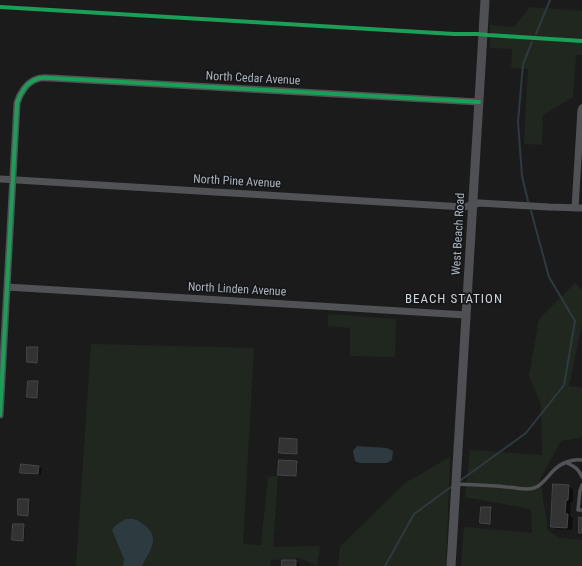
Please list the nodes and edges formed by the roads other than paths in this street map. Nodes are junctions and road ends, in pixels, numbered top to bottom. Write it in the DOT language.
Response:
graph roads {
  1 [pos="485,0"];
  2 [pos="479,102"];
  3 [pos="582,108"];
  4 [pos="580,156"];
  5 [pos="0,179"];
  6 [pos="13,180"];
  7 [pos="472,205"];
  8 [pos="578,208"];
  9 [pos="7,287"];
  10 [pos="466,315"];
  11 [pos="0,415"];
  12 [pos="582,460"];
  13 [pos="566,462"];
  14 [pos="582,477"];
  15 [pos="456,484"];
  16 [pos="582,485"];
  17 [pos="582,510"];
  18 [pos="451,566"];
  1 -- 2 [label="street, West Beach Road"];
  2 -- 6 [label="street, North Cedar Avenue"];
  2 -- 7 [label="street, West Beach Road"];
  3 -- 4 [label="street"];
  4 -- 8 [label="street"];
  5 -- 6 [label="street, North Pine Avenue"];
  6 -- 7 [label="street, North Pine Avenue"];
  6 -- 9 [label="street"];
  7 -- 8 [label="street, North Pine Avenue"];
  7 -- 10 [label="street, West Beach Road"];
  9 -- 10 [label="street, North Linden Avenue"];
  9 -- 11 [label="street"];
  10 -- 15 [label="street, West Beach Road"];
  12 -- 13 [label="lane"];
  13 -- 14 [label="lane"];
  13 -- 15 [label="lane"];
  15 -- 18 [label="street, West Beach Road"];
  16 -- 17 [label="lane"];
}
